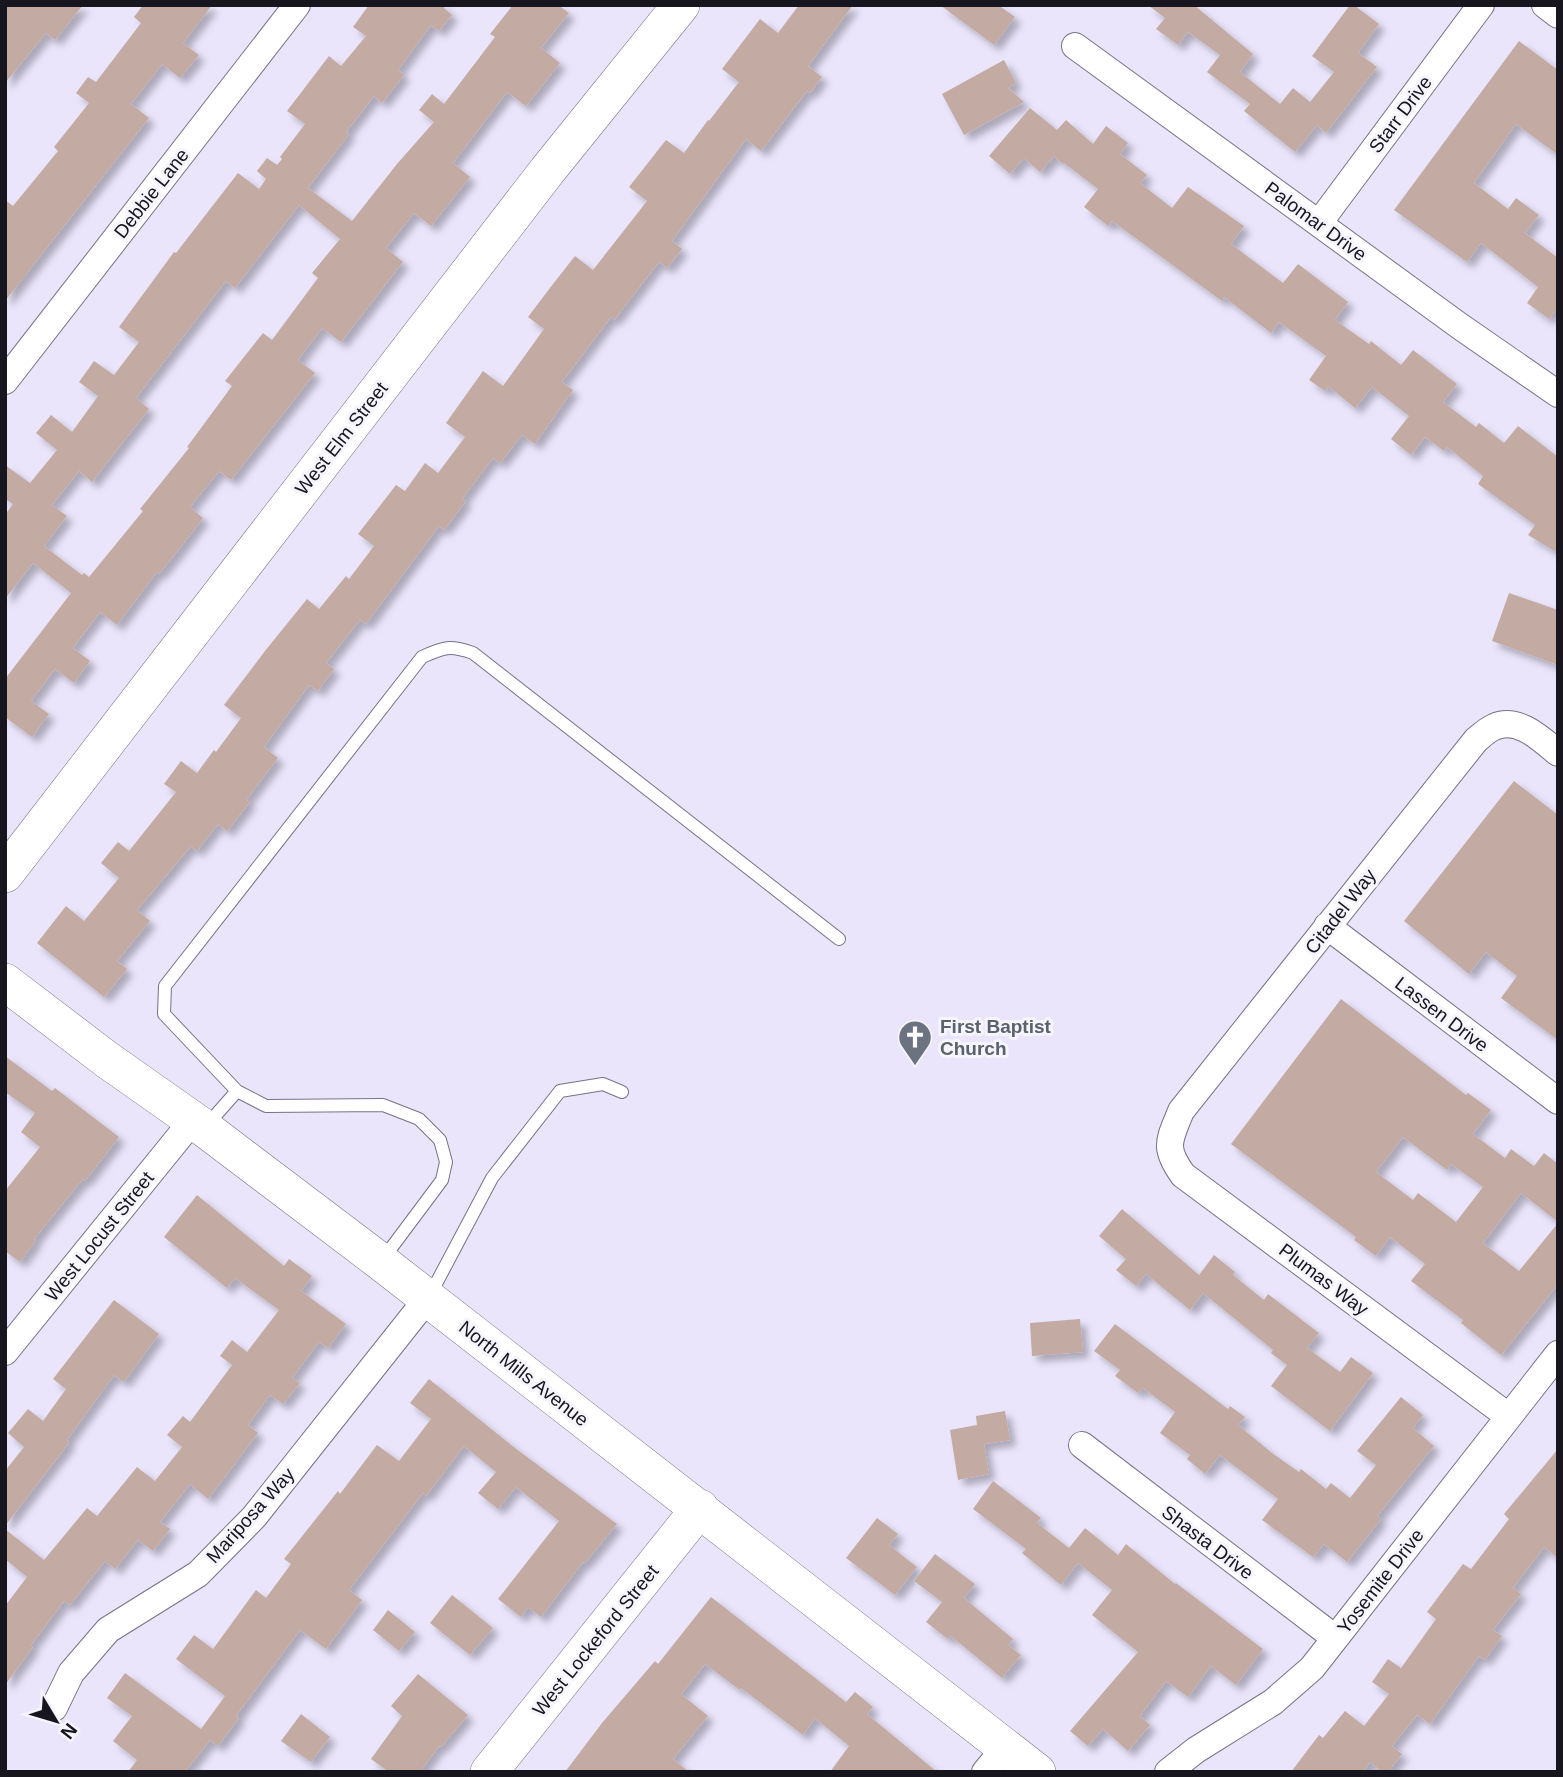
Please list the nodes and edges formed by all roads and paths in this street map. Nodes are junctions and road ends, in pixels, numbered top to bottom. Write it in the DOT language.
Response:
graph roads {
  1 [pos="297,5"];
  2 [pos="681,5"];
  3 [pos="1481,5"];
  4 [pos="1545,5"];
  5 [pos="1558,15"];
  6 [pos="1075,46"];
  7 [pos="1319,223"];
  8 [pos="5,381"];
  9 [pos="1558,394"];
  10 [pos="1558,753"];
  11 [pos="5,874"];
  12 [pos="1327,926"];
  13 [pos="839,939"];
  14 [pos="5,982"];
  15 [pos="237,1091"];
  16 [pos="622,1092"];
  17 [pos="1558,1101"];
  18 [pos="199,1124"];
  19 [pos="1175,1126"];
  20 [pos="381,1262"];
  21 [pos="427,1299"];
  22 [pos="5,1352"];
  23 [pos="1558,1354"];
  24 [pos="1508,1416"];
  25 [pos="1082,1445"];
  26 [pos="701,1508"];
  27 [pos="1335,1638"];
  28 [pos="54,1708"];
  29 [pos="995,1760"];
  30 [pos="489,1772"];
  31 [pos="1037,1772"];
  32 [pos="1168,1772"];
  1 -- 8 [label="street, Debbie Lane"];
  2 -- 11 [label="street, West Elm Street"];
  3 -- 7 [label="street, Starr Drive"];
  4 -- 5 [label="street"];
  6 -- 7 [label="street, Palomar Drive"];
  7 -- 9 [label="street, Palomar Drive"];
  10 -- 12 [label="street, Citadel Way"];
  12 -- 17 [label="street, Lassen Drive"];
  12 -- 19 [label="street, Citadel Way"];
  13 -- 15 [label="lane"];
  14 -- 18 [label="street, North Mills Avenue"];
  15 -- 18 [label="lane"];
  15 -- 20 [label="lane"];
  16 -- 21 [label="lane"];
  18 -- 20 [label="street, North Mills Avenue"];
  18 -- 22 [label="street, West Locust Street"];
  19 -- 24 [label="street, Plumas Way"];
  20 -- 21 [label="street, North Mills Avenue"];
  21 -- 26 [label="street, North Mills Avenue"];
  21 -- 28 [label="street, Mariposa Way"];
  23 -- 24 [label="street, Yosemite Drive"];
  24 -- 27 [label="street, Yosemite Drive"];
  25 -- 27 [label="street, Shasta Drive"];
  26 -- 29 [label="street, North Mills Avenue"];
  26 -- 30 [label="street, West Lockeford Street"];
  27 -- 32 [label="street, Yosemite Drive"];
  29 -- 31 [label="street, North Mills Avenue"];
}
